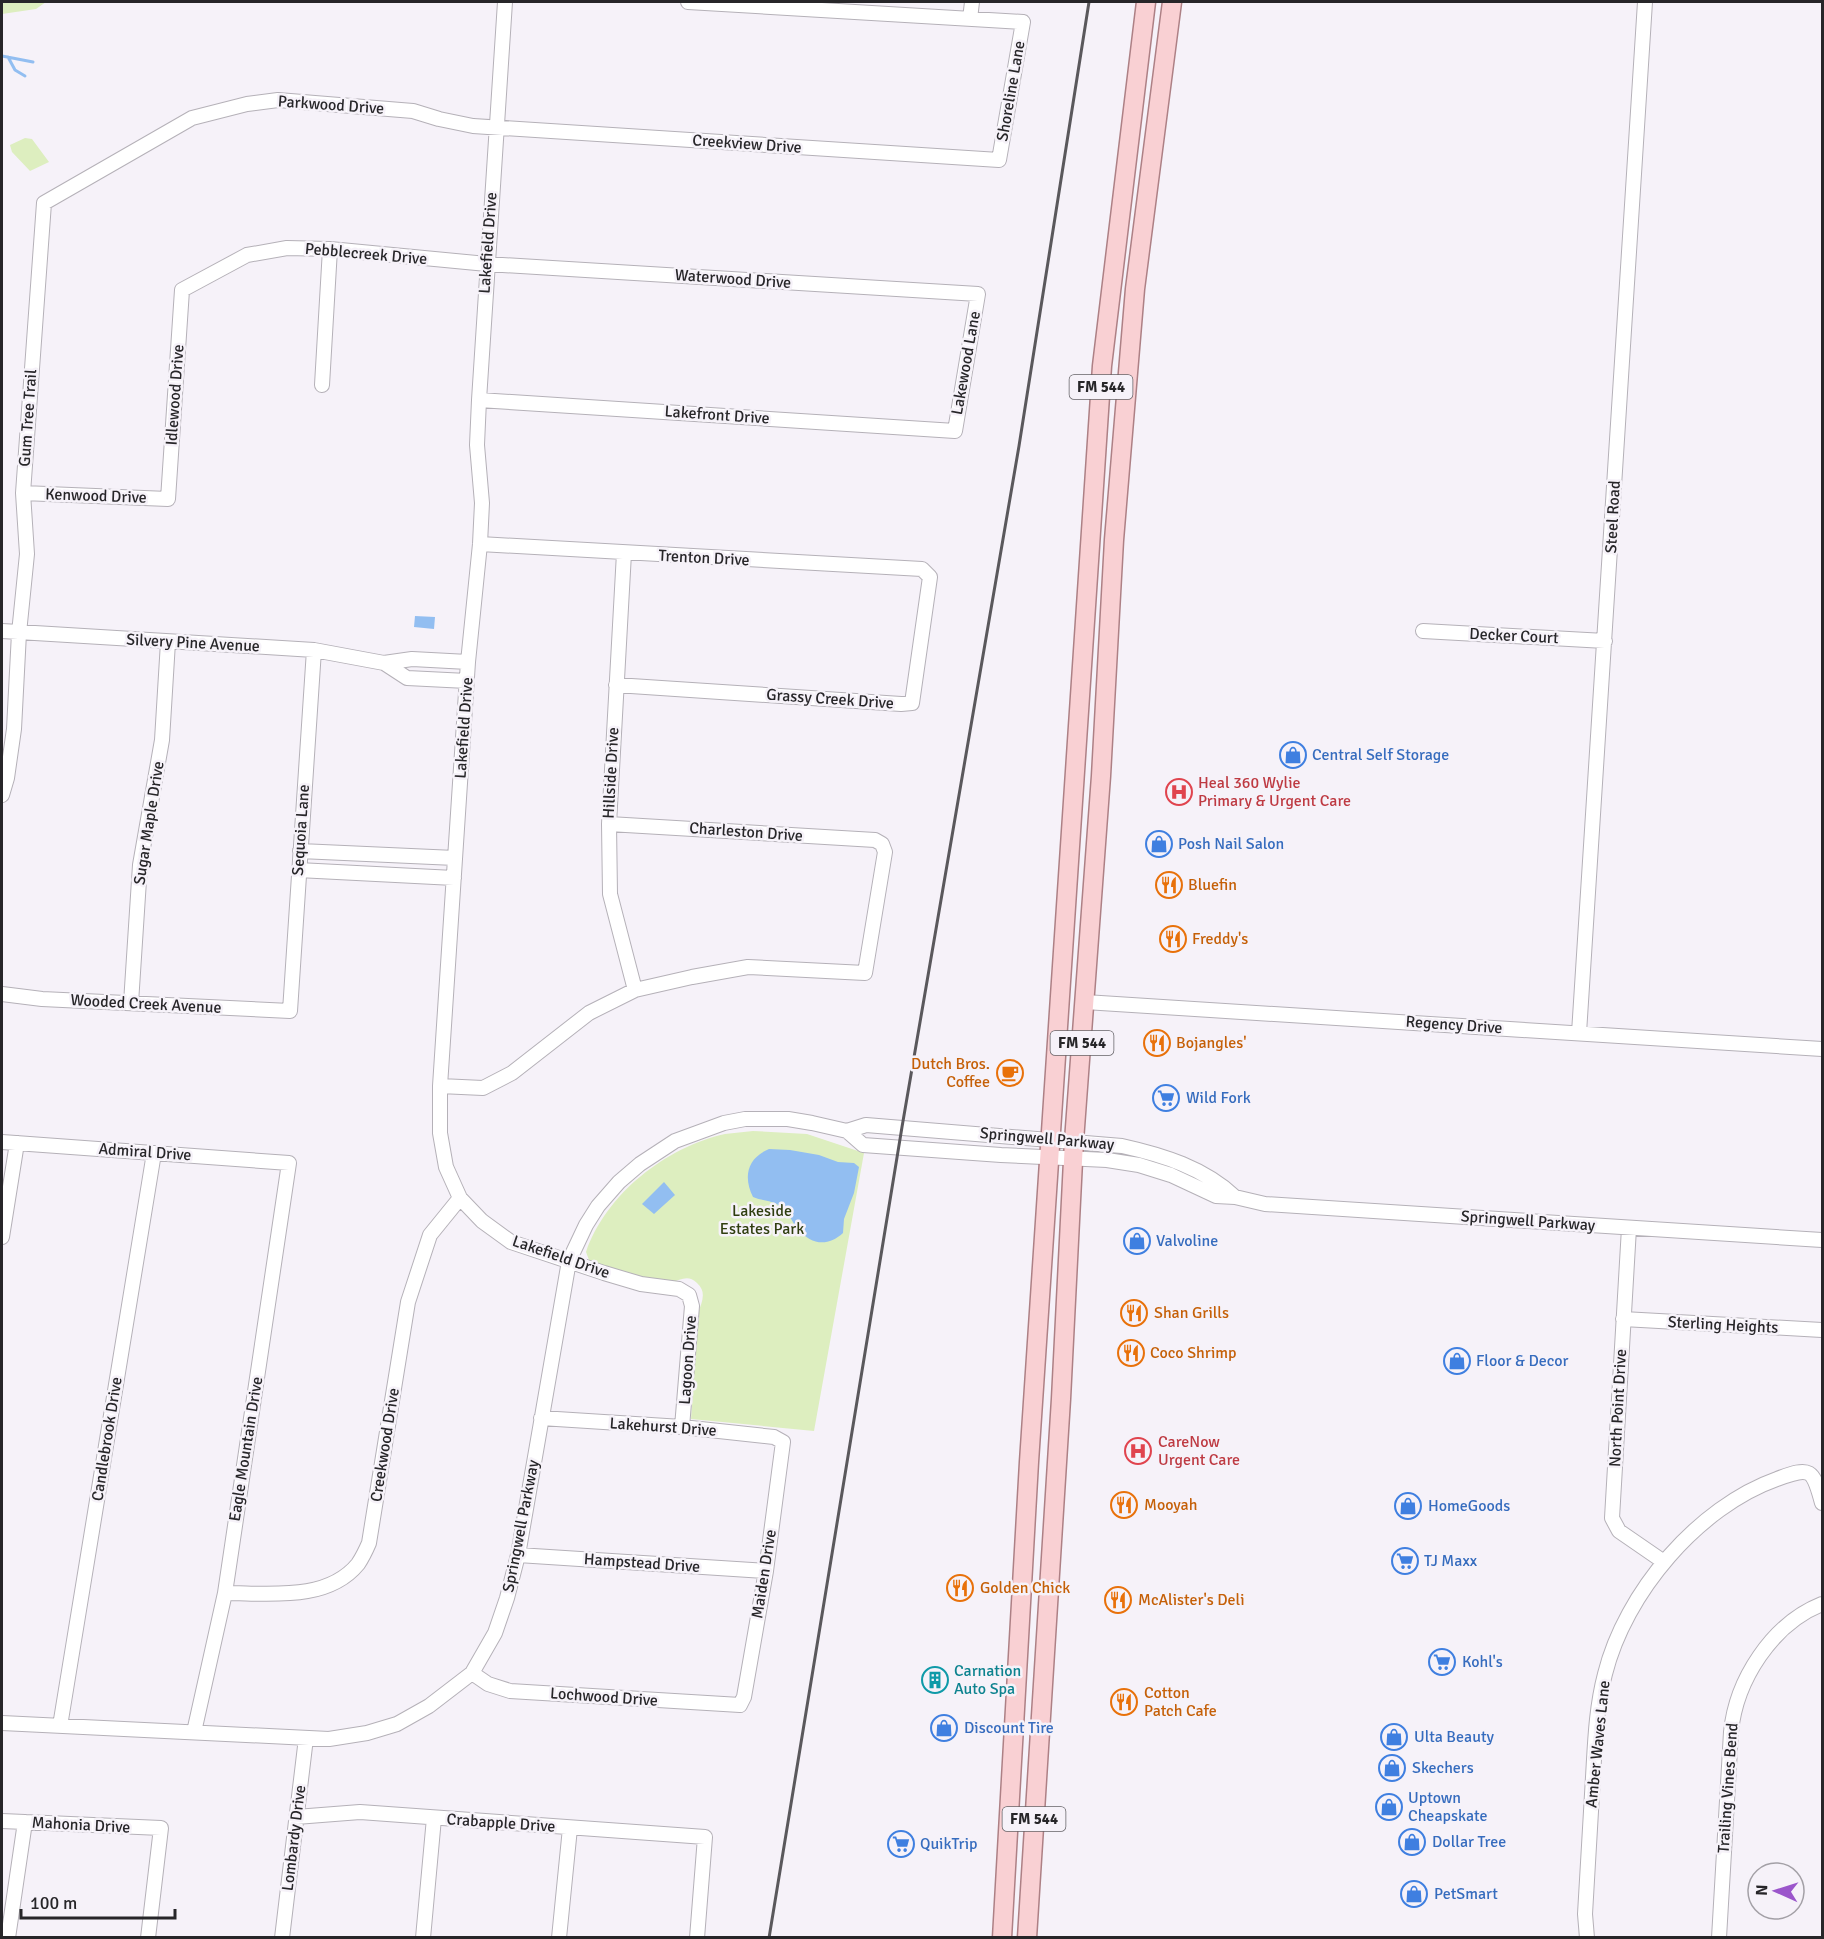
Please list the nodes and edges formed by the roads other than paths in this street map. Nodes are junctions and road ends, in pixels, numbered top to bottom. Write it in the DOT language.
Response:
graph roads {
  1 [pos="505,2"];
  2 [pos="688,2"];
  3 [pos="972,2"];
  4 [pos="1146,2"];
  5 [pos="1172,2"];
  6 [pos="1645,2"];
  7 [pos="793,4"];
  8 [pos="970,20"];
  9 [pos="1140,61"];
  10 [pos="496,127"];
  11 [pos="1153,146"];
  12 [pos="999,160"];
  13 [pos="44,203"];
  14 [pos="330,249"];
  15 [pos="487,264"];
  16 [pos="182,290"];
  17 [pos="978,294"];
  18 [pos="322,385"];
  19 [pos="479,400"];
  20 [pos="955,431"];
  21 [pos="23,493"];
  22 [pos="168,499"];
  23 [pos="480,544"];
  24 [pos="624,553"];
  25 [pos="928,573"];
  26 [pos="1088,575"];
  27 [pos="1423,631"];
  28 [pos="2,632"];
  29 [pos="19,633"];
  30 [pos="1605,641"];
  31 [pos="168,642"];
  32 [pos="314,650"];
  33 [pos="468,662"];
  34 [pos="384,663"];
  35 [pos="1107,665"];
  36 [pos="467,681"];
  37 [pos="616,685"];
  38 [pos="2,795"];
  39 [pos="609,824"];
  40 [pos="300,851"];
  41 [pos="455,858"];
  42 [pos="1068,860"];
  43 [pos="1095,862"];
  44 [pos="298,870"];
  45 [pos="454,878"];
  46 [pos="634,990"];
  47 [pos="2,994"];
  48 [pos="1085,1002"];
  49 [pos="131,1003"];
  50 [pos="290,1011"];
  51 [pos="1579,1033"];
  52 [pos="1822,1048"];
  53 [pos="440,1086"];
  54 [pos="931,1129"];
  55 [pos="847,1131"];
  56 [pos="1050,1139"];
  57 [pos="2,1142"];
  58 [pos="16,1143"];
  59 [pos="930,1150"];
  60 [pos="1074,1150"];
  61 [pos="154,1153"];
  62 [pos="1049,1158"];
  63 [pos="289,1163"];
  64 [pos="460,1198"];
  65 [pos="1629,1228"];
  66 [pos="2,1237"];
  67 [pos="1822,1240"];
  68 [pos="568,1261"];
  69 [pos="689,1295"];
  70 [pos="1623,1319"];
  71 [pos="1822,1330"];
  72 [pos="1034,1398"];
  73 [pos="1061,1399"];
  74 [pos="541,1418"];
  75 [pos="682,1427"];
  76 [pos="783,1442"];
  77 [pos="1822,1503"];
  78 [pos="518,1555"];
  79 [pos="1664,1562"];
  80 [pos="766,1571"];
  81 [pos="225,1593"];
  82 [pos="1822,1604"];
  83 [pos="1020,1642"];
  84 [pos="1046,1643"];
  85 [pos="472,1673"];
  86 [pos="740,1705"];
  87 [pos="2,1723"];
  88 [pos="60,1726"];
  89 [pos="195,1732"];
  90 [pos="306,1738"];
  91 [pos="296,1817"];
  92 [pos="434,1818"];
  93 [pos="2,1821"];
  94 [pos="25,1822"];
  95 [pos="570,1828"];
  96 [pos="1004,1906"];
  97 [pos="1028,1909"];
  98 [pos="8,1938"];
  99 [pos="148,1938"];
  100 [pos="282,1938"];
  101 [pos="423,1938"];
  102 [pos="559,1938"];
  103 [pos="697,1938"];
  104 [pos="1002,1938"];
  105 [pos="1027,1938"];
  106 [pos="1587,1938"];
  107 [pos="1719,1938"];
  1 -- 10 [label="street, Lakefield Drive"];
  2 -- 7 [label="street"];
  3 -- 8 [label="street"];
  4 -- 9 [label="main road, FM 544 / FM 544"];
  5 -- 11 [label="main road, FM 544 / FM 544"];
  6 -- 30 [label="street, Steel Road"];
  7 -- 8 [label="street"];
  8 -- 12 [label="street, Shoreline Lane"];
  9 -- 11 [label="main road"];
  9 -- 26 [label="main road, FM 544 / FM 544"];
  10 -- 12 [label="street, Creekview Drive"];
  10 -- 13 [label="street, Parkwood Drive"];
  10 -- 15 [label="street, Lakefield Drive"];
  11 -- 35 [label="main road, FM 544 / FM 544"];
  13 -- 21 [label="street, Gum Tree Trail"];
  14 -- 15 [label="street, Pebblecreek Drive"];
  14 -- 16 [label="street, Pebblecreek Drive"];
  14 -- 18 [label="street"];
  15 -- 17 [label="street, Waterwood Drive"];
  15 -- 19 [label="street, Lakefield Drive"];
  16 -- 22 [label="street, Idlewood Drive"];
  17 -- 20 [label="street, Lakewood Lane"];
  19 -- 20 [label="street, Lakefront Drive"];
  19 -- 23 [label="street, Lakefield Drive"];
  21 -- 22 [label="street, Kenwood Drive"];
  21 -- 29 [label="street, Gum Tree Trail"];
  23 -- 24 [label="street, Trenton Drive"];
  23 -- 33 [label="street, Lakefield Drive"];
  24 -- 25 [label="street, Trenton Drive"];
  24 -- 37 [label="street, Hillside Drive"];
  25 -- 37 [label="street, Grassy Creek Drive"];
  26 -- 35 [label="main road"];
  26 -- 42 [label="main road, FM 544 / FM 544"];
  27 -- 30 [label="street, Decker Court"];
  28 -- 29 [label="street, Silvery Pine Avenue"];
  29 -- 31 [label="street, Silvery Pine Avenue"];
  29 -- 38 [label="street, Gum Tree Trail"];
  30 -- 51 [label="street, Steel Road"];
  31 -- 32 [label="street, Silvery Pine Avenue"];
  31 -- 49 [label="street, Sugar Maple Drive"];
  32 -- 34 [label="street, Silvery Pine Avenue"];
  32 -- 40 [label="street, Sequoia Lane"];
  33 -- 34 [label="street, Silvery Pine Avenue"];
  33 -- 36 [label="street, Lakefield Drive"];
  34 -- 36 [label="street, Silvery Pine Avenue"];
  35 -- 43 [label="main road, FM 544 / FM 544"];
  36 -- 41 [label="street, Lakefield Drive"];
  37 -- 39 [label="street, Hillside Drive"];
  39 -- 46 [label="street, Hillside Drive"];
  39 -- 46 [label="street, Charleston Drive"];
  40 -- 41 [label="street"];
  40 -- 44 [label="street, Sequoia Lane"];
  41 -- 45 [label="street, Lakefield Drive"];
  42 -- 43 [label="main road"];
  42 -- 56 [label="main road, FM 544 / FM 544"];
  43 -- 48 [label="main road, FM 544 / FM 544"];
  44 -- 45 [label="street"];
  44 -- 50 [label="street, Sequoia Lane"];
  45 -- 53 [label="street, Lakefield Drive"];
  46 -- 53 [label="street"];
  47 -- 49 [label="street, Wooded Creek Avenue"];
  48 -- 51 [label="street, Regency Drive"];
  48 -- 60 [label="main road, FM 544 / FM 544"];
  49 -- 50 [label="street, Wooded Creek Avenue"];
  51 -- 52 [label="street, Regency Drive"];
  53 -- 64 [label="street, Lakefield Drive"];
  54 -- 55 [label="street, Springwell Parkway"];
  54 -- 56 [label="street, Springwell Parkway"];
  54 -- 59 [label="street"];
  55 -- 59 [label="street, Springwell Parkway"];
  55 -- 68 [label="street, Springwell Parkway"];
  56 -- 60 [label="street, Springwell Parkway"];
  56 -- 62 [label="main road, FM 544 / FM 544"];
  57 -- 58 [label="street, Admiral Drive"];
  58 -- 61 [label="street, Admiral Drive"];
  58 -- 66 [label="street"];
  59 -- 62 [label="street, Springwell Parkway"];
  60 -- 62 [label="street, Springwell Parkway"];
  60 -- 65 [label="street, Springwell Parkway"];
  60 -- 73 [label="main road, FM 544 / FM 544"];
  61 -- 63 [label="street, Admiral Drive"];
  61 -- 88 [label="street, Candlebrook Drive"];
  62 -- 72 [label="main road, FM 544 / FM 544"];
  63 -- 81 [label="street, Eagle Mountain Drive"];
  64 -- 68 [label="street, Lakefield Drive"];
  64 -- 81 [label="street, Creekwood Drive"];
  65 -- 67 [label="street, Springwell Parkway"];
  65 -- 70 [label="street, North Point Drive"];
  68 -- 69 [label="street, Lakefield Drive"];
  68 -- 74 [label="street, Springwell Parkway"];
  69 -- 75 [label="street, Lagoon Drive"];
  70 -- 71 [label="street, Sterling Heights"];
  70 -- 79 [label="street, North Point Drive"];
  72 -- 73 [label="main road"];
  72 -- 83 [label="main road, FM 544 / FM 544"];
  73 -- 84 [label="main road, FM 544 / FM 544"];
  74 -- 75 [label="street, Lakehurst Drive"];
  74 -- 78 [label="street, Springwell Parkway"];
  75 -- 76 [label="street, Lakehurst Drive"];
  76 -- 80 [label="street, Maiden Drive"];
  77 -- 79 [label="street, Amber Waves Lane"];
  78 -- 80 [label="street, Hampstead Drive"];
  78 -- 85 [label="street, Springwell Parkway"];
  79 -- 106 [label="street, Amber Waves Lane"];
  80 -- 86 [label="street, Maiden Drive"];
  81 -- 89 [label="street, Eagle Mountain Drive"];
  82 -- 107 [label="street, Trailing Vines Bend"];
  83 -- 84 [label="main road"];
  83 -- 96 [label="main road, FM 544 / FM 544"];
  84 -- 97 [label="main road, FM 544 / FM 544"];
  85 -- 86 [label="street, Lochwood Drive"];
  85 -- 90 [label="street, Springwell Parkway"];
  87 -- 88 [label="street, Springwell Parkway"];
  88 -- 89 [label="street, Springwell Parkway"];
  89 -- 90 [label="street, Springwell Parkway"];
  90 -- 91 [label="street, Lombardy Drive"];
  91 -- 92 [label="street, Crabapple Drive"];
  91 -- 100 [label="street, Lombardy Drive"];
  92 -- 95 [label="street, Crabapple Drive"];
  92 -- 101 [label="street"];
  93 -- 94 [label="street, Mahonia Drive"];
  94 -- 98 [label="street"];
  94 -- 99 [label="street, Mahonia Drive"];
  95 -- 102 [label="street"];
  95 -- 103 [label="street, Crabapple Drive"];
  96 -- 97 [label="main road"];
  96 -- 104 [label="main road, FM 544 / FM 544"];
  97 -- 105 [label="main road, FM 544 / FM 544"];
}
